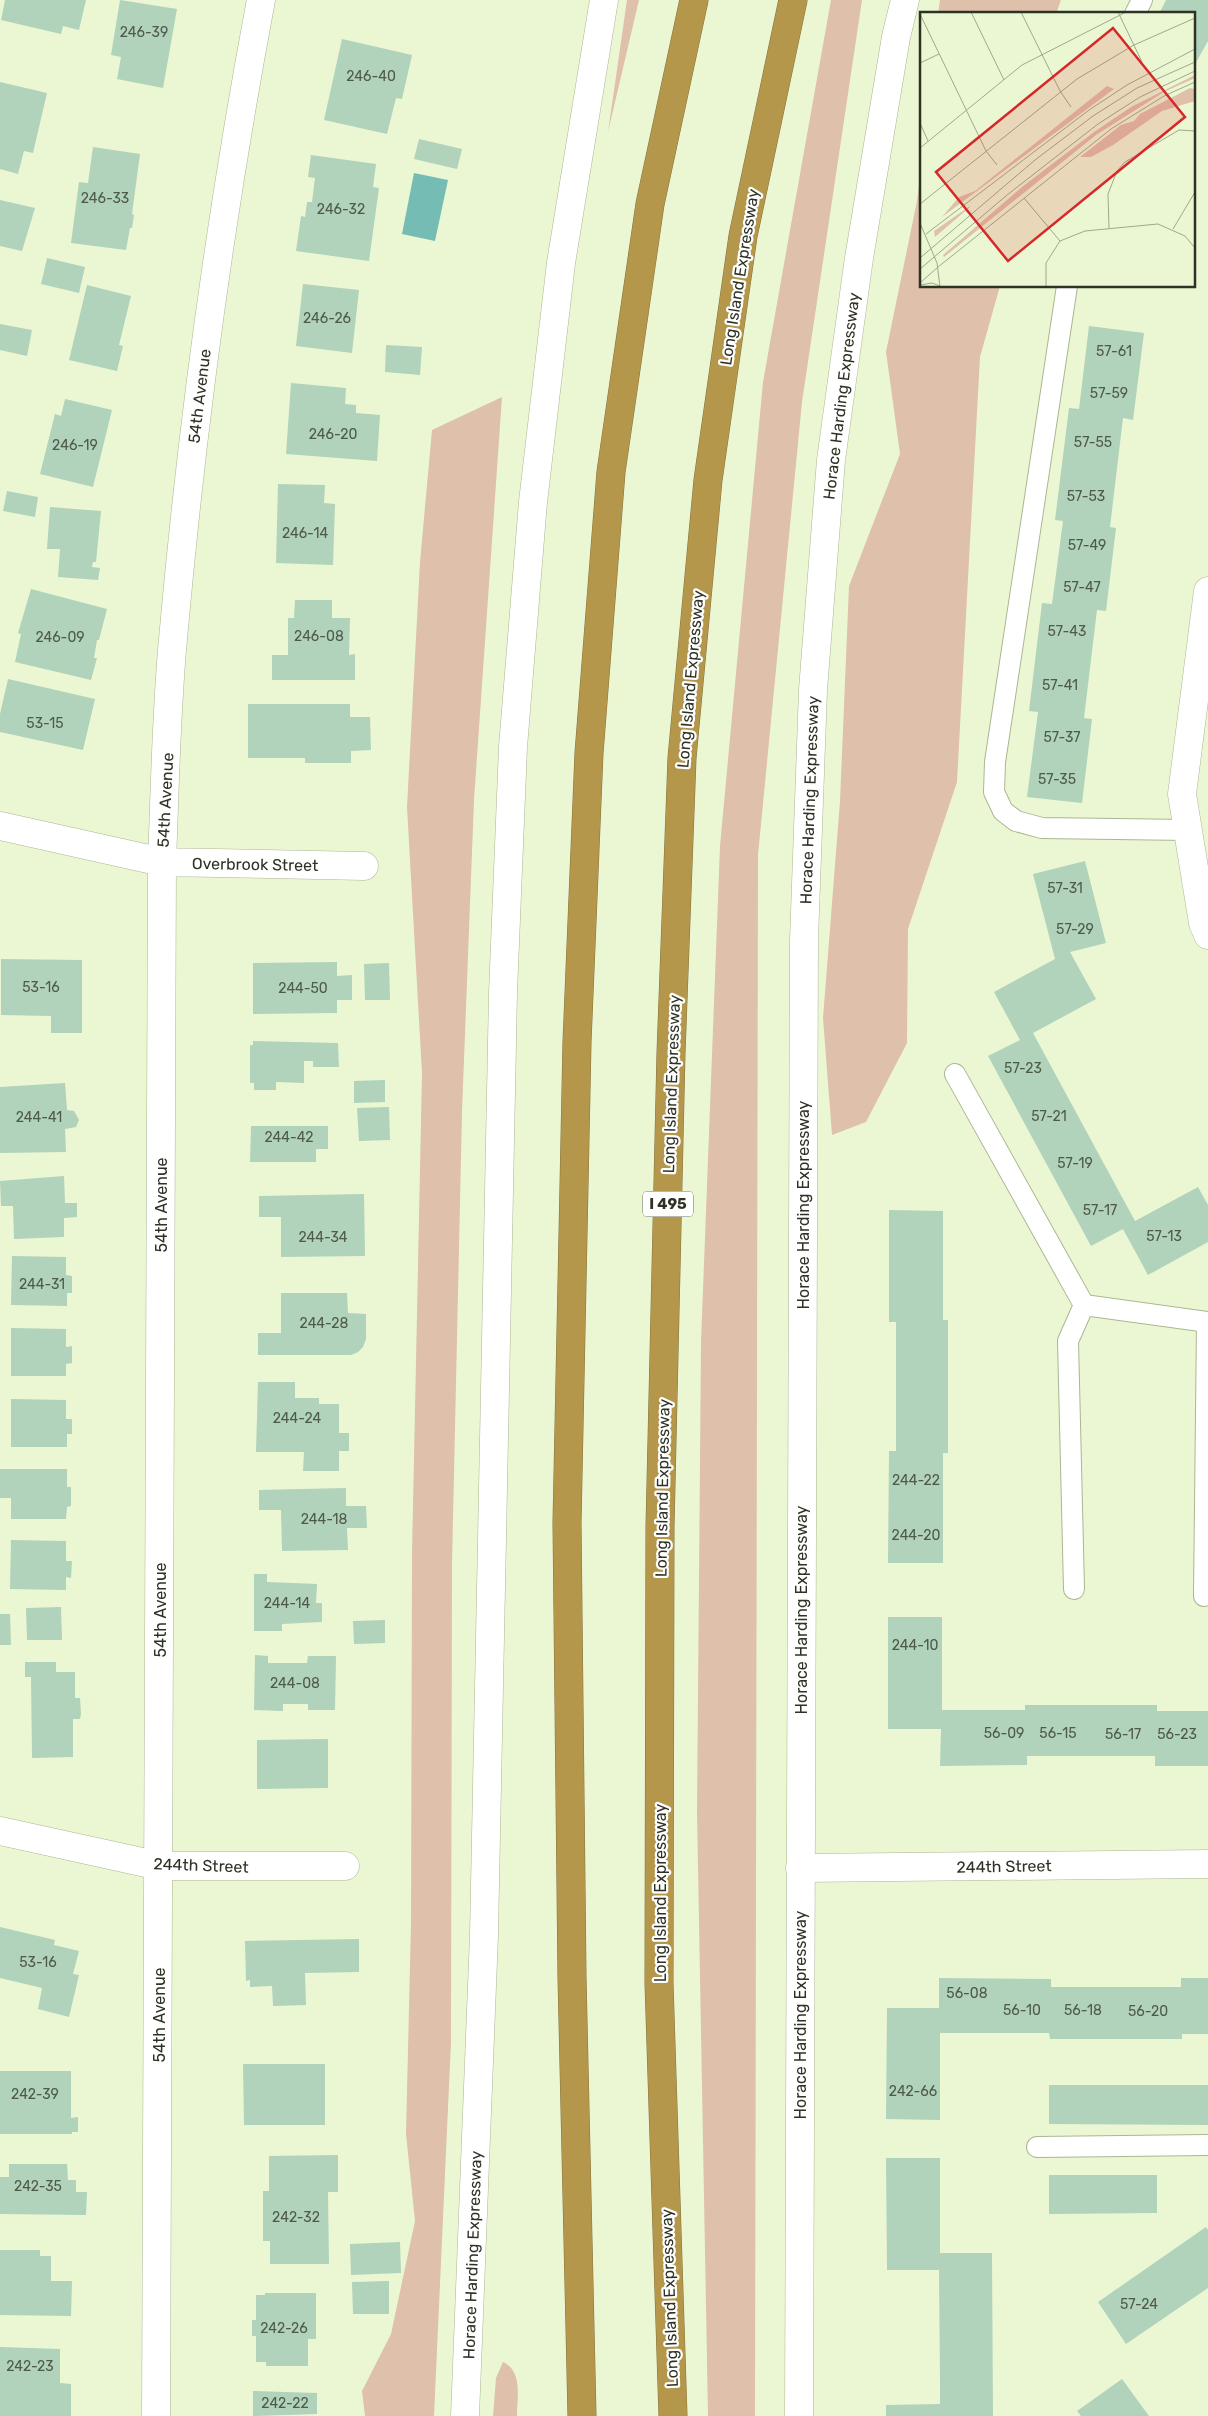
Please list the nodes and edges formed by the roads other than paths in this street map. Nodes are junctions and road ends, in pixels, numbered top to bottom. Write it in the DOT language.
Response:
graph roads {
  1 [pos="261,0"];
  2 [pos="604,0"];
  3 [pos="694,0"];
  4 [pos="793,0"];
  5 [pos="905,0"];
  6 [pos="1142,0"];
  7 [pos="1136,12"];
  8 [pos="1067,288"];
  9 [pos="1208,591"];
  10 [pos="0,826"];
  11 [pos="1188,830"];
  12 [pos="162,862"];
  13 [pos="364,866"];
  14 [pos="1208,935"];
  15 [pos="955,1074"];
  16 [pos="1084,1305"];
  17 [pos="1208,1322"];
  18 [pos="1074,1589"];
  19 [pos="1204,1596"];
  20 [pos="0,1831"];
  21 [pos="1208,1864"];
  22 [pos="160,1866"];
  23 [pos="345,1866"];
  24 [pos="800,1868"];
  25 [pos="1208,2145"];
  26 [pos="1037,2147"];
  27 [pos="156,2416"];
  28 [pos="465,2416"];
  29 [pos="582,2416"];
  30 [pos="673,2416"];
  31 [pos="799,2416"];
  1 -- 12 [label="main road, 54th Avenue"];
  2 -- 28 [label="main road, Horace Harding Expressway"];
  3 -- 29 [label="highway"];
  4 -- 30 [label="highway, Long Island Expressway / I 495"];
  5 -- 24 [label="main road, Horace Harding Expressway"];
  6 -- 7 [label="lane"];
  8 -- 11 [label="lane"];
  9 -- 11 [label="main road"];
  10 -- 12 [label="main road, Overbrook Street"];
  11 -- 14 [label="main road"];
  12 -- 13 [label="main road, Overbrook Street"];
  12 -- 22 [label="main road, 54th Avenue"];
  15 -- 16 [label="lane"];
  16 -- 17 [label="lane"];
  16 -- 18 [label="lane"];
  17 -- 19 [label="lane"];
  20 -- 22 [label="main road, 244th Street"];
  21 -- 24 [label="main road, 244th Street"];
  22 -- 23 [label="main road, 244th Street"];
  22 -- 27 [label="main road, 54th Avenue"];
  24 -- 31 [label="main road, Horace Harding Expressway"];
  25 -- 26 [label="lane"];
}
